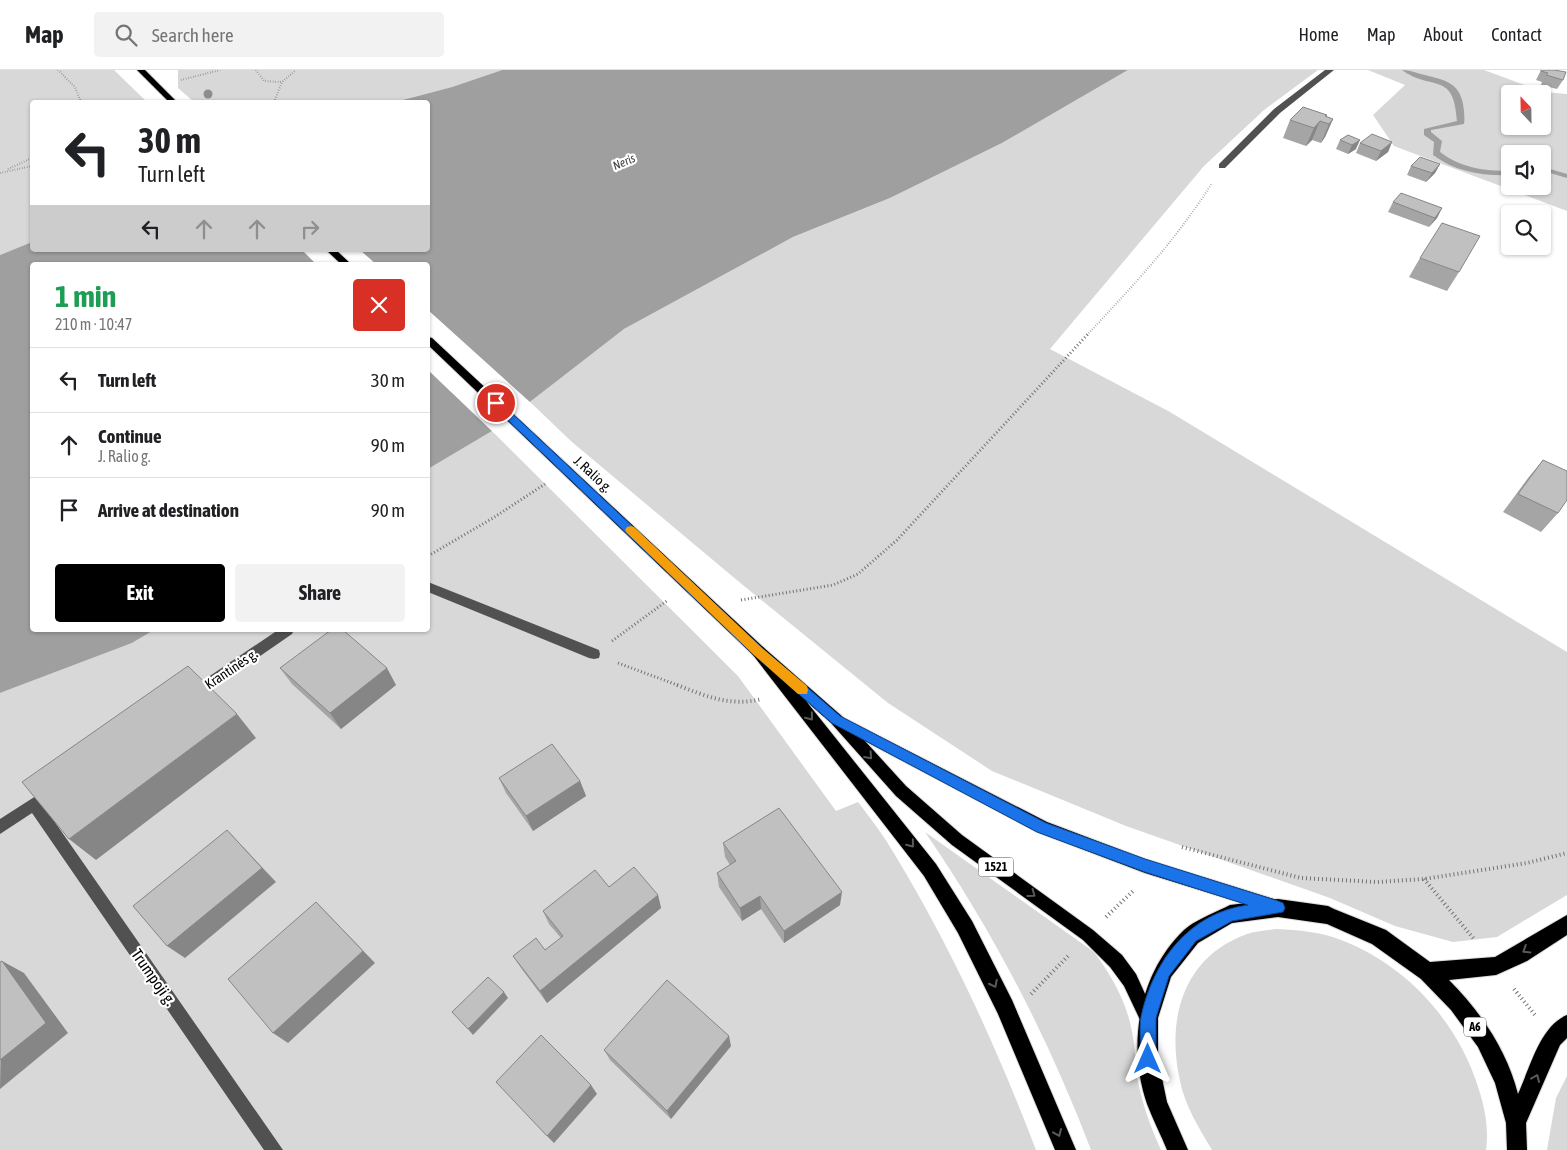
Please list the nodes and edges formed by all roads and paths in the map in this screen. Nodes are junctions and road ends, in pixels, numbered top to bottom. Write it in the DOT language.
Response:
graph roads {
  1 [pos="58,70"];
  2 [pos="141,70"];
  3 [pos="220,70"];
  4 [pos="256,70"];
  5 [pos="296,70"];
  6 [pos="1330,70"];
  7 [pos="198,75"];
  8 [pos="282,82"];
  9 [pos="80,100"];
  10 [pos="171,100"];
  11 [pos="275,100"];
  12 [pos="30,159"];
  13 [pos="30,166"];
  14 [pos="1222,166"];
  15 [pos="1,172"];
  16 [pos="333,252"];
  17 [pos="344,262"];
  18 [pos="430,342"];
  19 [pos="546,483"];
  20 [pos="430,555"];
  21 [pos="688,584"];
  22 [pos="430,588"];
  23 [pos="711,605"];
  24 [pos="285,632"];
  25 [pos="758,651"];
  26 [pos="594,654"];
  27 [pos="789,692"];
  28 [pos="182,702"];
  29 [pos="836,720"];
  30 [pos="50,793"];
  31 [pos="34,804"];
  32 [pos="0,827"];
  33 [pos="1278,908"];
  34 [pos="1567,924"];
  35 [pos="1428,972"];
  36 [pos="1148,1018"];
  37 [pos="1567,1025"];
  38 [pos="1516,1123"];
  39 [pos="274,1150"];
  40 [pos="1066,1150"];
  41 [pos="1178,1150"];
  42 [pos="1517,1150"];
  1 -- 9 [label="path"];
  2 -- 10 [label="main road"];
  3 -- 7 [label="path"];
  4 -- 8 [label="path"];
  5 -- 8 [label="path"];
  6 -- 14 [label="street"];
  8 -- 11 [label="path"];
  12 -- 15 [label="path"];
  13 -- 15 [label="path"];
  14 -- 23 [label="path"];
  16 -- 17 [label="main road"];
  18 -- 21 [label="main road, J. Ralio g. / 1521"];
  19 -- 20 [label="path"];
  21 -- 23 [label="main road, J. Ralio g. / 1521"];
  21 -- 26 [label="path"];
  22 -- 26 [label="street"];
  23 -- 25 [label="main road, J. Ralio g. / 1521"];
  24 -- 28 [label="street, Krantinės g."];
  25 -- 27 [label="highway"];
  25 -- 29 [label="main road, 1521"];
  26 -- 27 [label="path"];
  27 -- 40 [label="highway, one-way"];
  29 -- 33 [label="main road, 1521"];
  29 -- 36 [label="main road, 1521, one-way"];
  30 -- 31 [label="street"];
  31 -- 32 [label="street"];
  31 -- 39 [label="street, Trumpoji g."];
  33 -- 35 [label="highway, A6"];
  33 -- 36 [label="highway, A6"];
  34 -- 35 [label="highway, one-way"];
  35 -- 38 [label="highway, A6"];
  36 -- 41 [label="highway, A6"];
  38 -- 37 [label="highway, A6, one-way"];
  38 -- 42 [label="highway, A6"];
}
